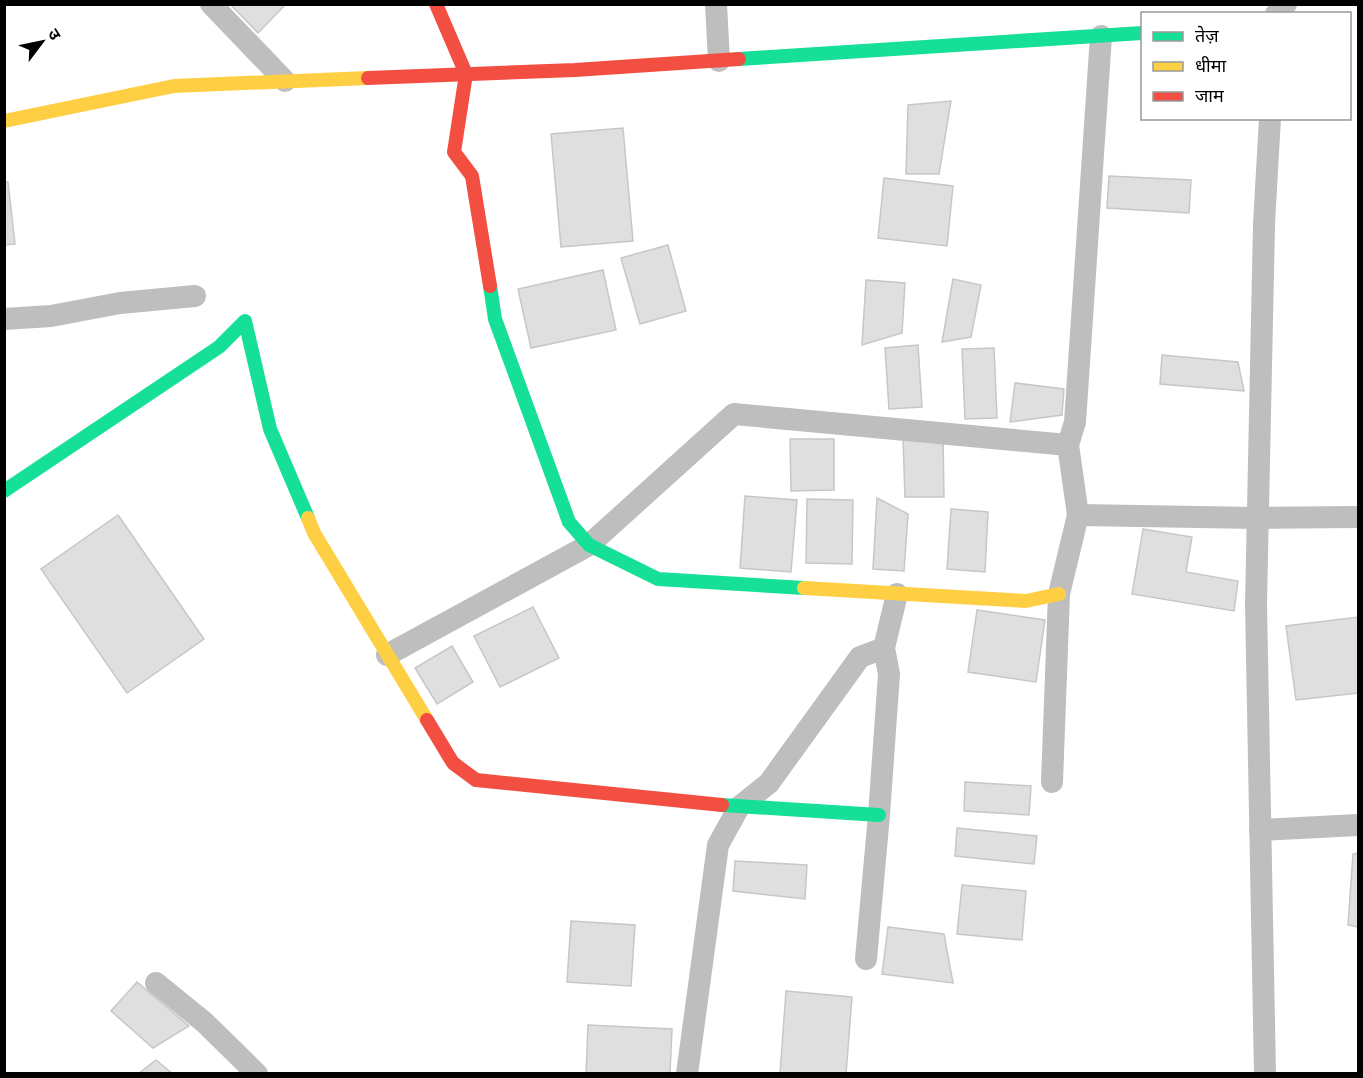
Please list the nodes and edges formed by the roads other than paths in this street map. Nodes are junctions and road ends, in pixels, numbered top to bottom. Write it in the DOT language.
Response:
graph roads {
  1 [pos="211,4"];
  2 [pos="436,4"];
  3 [pos="716,4"];
  4 [pos="1141,33"];
  5 [pos="1101,36"];
  6 [pos="719,61"];
  7 [pos="466,74"];
  8 [pos="285,81"];
  9 [pos="1270,120"];
  10 [pos="4,121"];
  11 [pos="195,296"];
  12 [pos="4,319"];
  13 [pos="1068,445"];
  14 [pos="4,491"];
  15 [pos="1078,515"];
  16 [pos="1359,517"];
  17 [pos="1257,518"];
  18 [pos="589,545"];
  19 [pos="897,594"];
  20 [pos="1059,594"];
  21 [pos="884,648"];
  22 [pos="387,655"];
  23 [pos="1052,782"];
  24 [pos="739,807"];
  25 [pos="879,815"];
  26 [pos="1359,825"];
  27 [pos="1260,830"];
  28 [pos="866,959"];
  29 [pos="156,983"];
  30 [pos="256,1074"];
  31 [pos="687,1074"];
  32 [pos="1265,1074"];
  1 -- 8 [label="street"];
  2 -- 7 [label="street"];
  3 -- 6 [label="street"];
  4 -- 5 [label="street"];
  5 -- 6 [label="street"];
  5 -- 13 [label="street"];
  6 -- 7 [label="street"];
  7 -- 8 [label="street"];
  7 -- 18 [label="street"];
  8 -- 10 [label="street"];
  9 -- 17 [label="street"];
  11 -- 12 [label="street"];
  13 -- 15 [label="street"];
  13 -- 18 [label="street"];
  14 -- 22 [label="street"];
  15 -- 17 [label="street"];
  15 -- 20 [label="street"];
  16 -- 17 [label="street"];
  17 -- 27 [label="street"];
  18 -- 19 [label="street"];
  18 -- 22 [label="street"];
  19 -- 20 [label="street"];
  19 -- 21 [label="street"];
  20 -- 23 [label="street"];
  21 -- 24 [label="street"];
  21 -- 25 [label="street"];
  22 -- 24 [label="street"];
  24 -- 25 [label="street"];
  24 -- 31 [label="street"];
  25 -- 28 [label="street"];
  26 -- 27 [label="street"];
  27 -- 32 [label="street"];
  29 -- 30 [label="street"];
}
